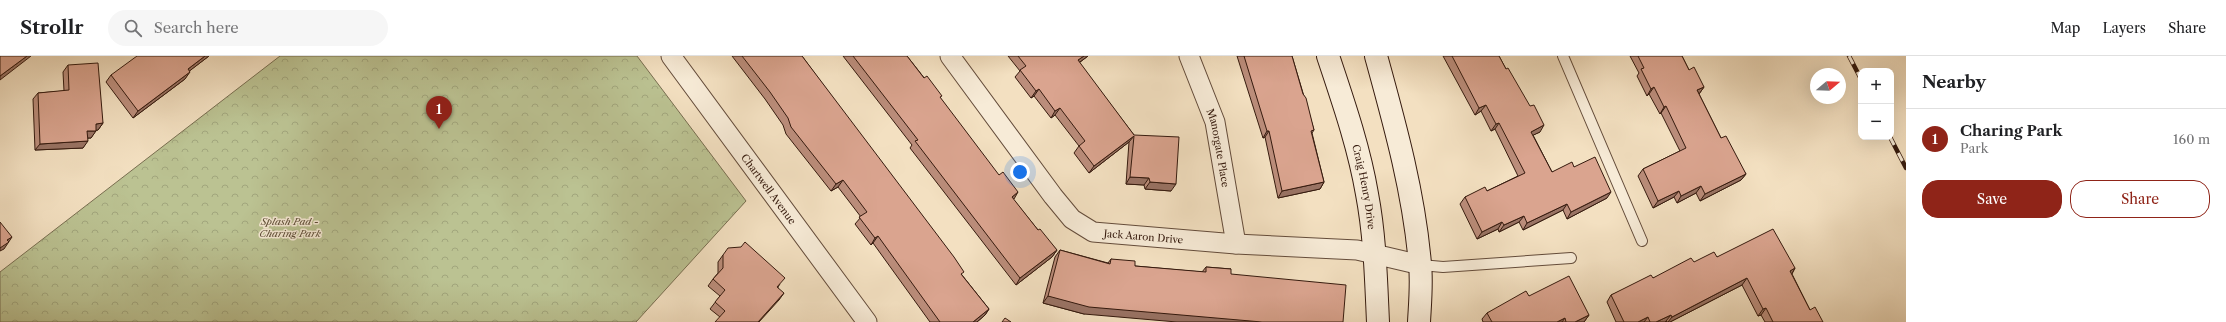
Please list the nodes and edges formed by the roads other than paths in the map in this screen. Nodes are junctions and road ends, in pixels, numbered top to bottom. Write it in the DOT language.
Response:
graph roads {
  1 [pos="671,56"];
  2 [pos="950,56"];
  3 [pos="1189,56"];
  4 [pos="1328,56"];
  5 [pos="1376,56"];
  6 [pos="1563,56"];
  7 [pos="1642,241"];
  8 [pos="1236,244"];
  9 [pos="1374,253"];
  10 [pos="1571,258"];
  11 [pos="1421,265"];
  12 [pos="867,322"];
  13 [pos="1378,322"];
  14 [pos="1420,322"];
  1 -- 12 [label="street, Chartwell Avenue"];
  2 -- 8 [label="street, Jack Aaron Drive"];
  3 -- 8 [label="street, Manorgate Place"];
  4 -- 9 [label="street, Craig Henry Drive"];
  5 -- 11 [label="street"];
  6 -- 7 [label="lane"];
  8 -- 9 [label="street, Jack Aaron Drive"];
  9 -- 11 [label="street, Jack Aaron Drive"];
  9 -- 13 [label="street, Craig Henry Drive"];
  10 -- 11 [label="lane"];
  11 -- 14 [label="street"];
}
